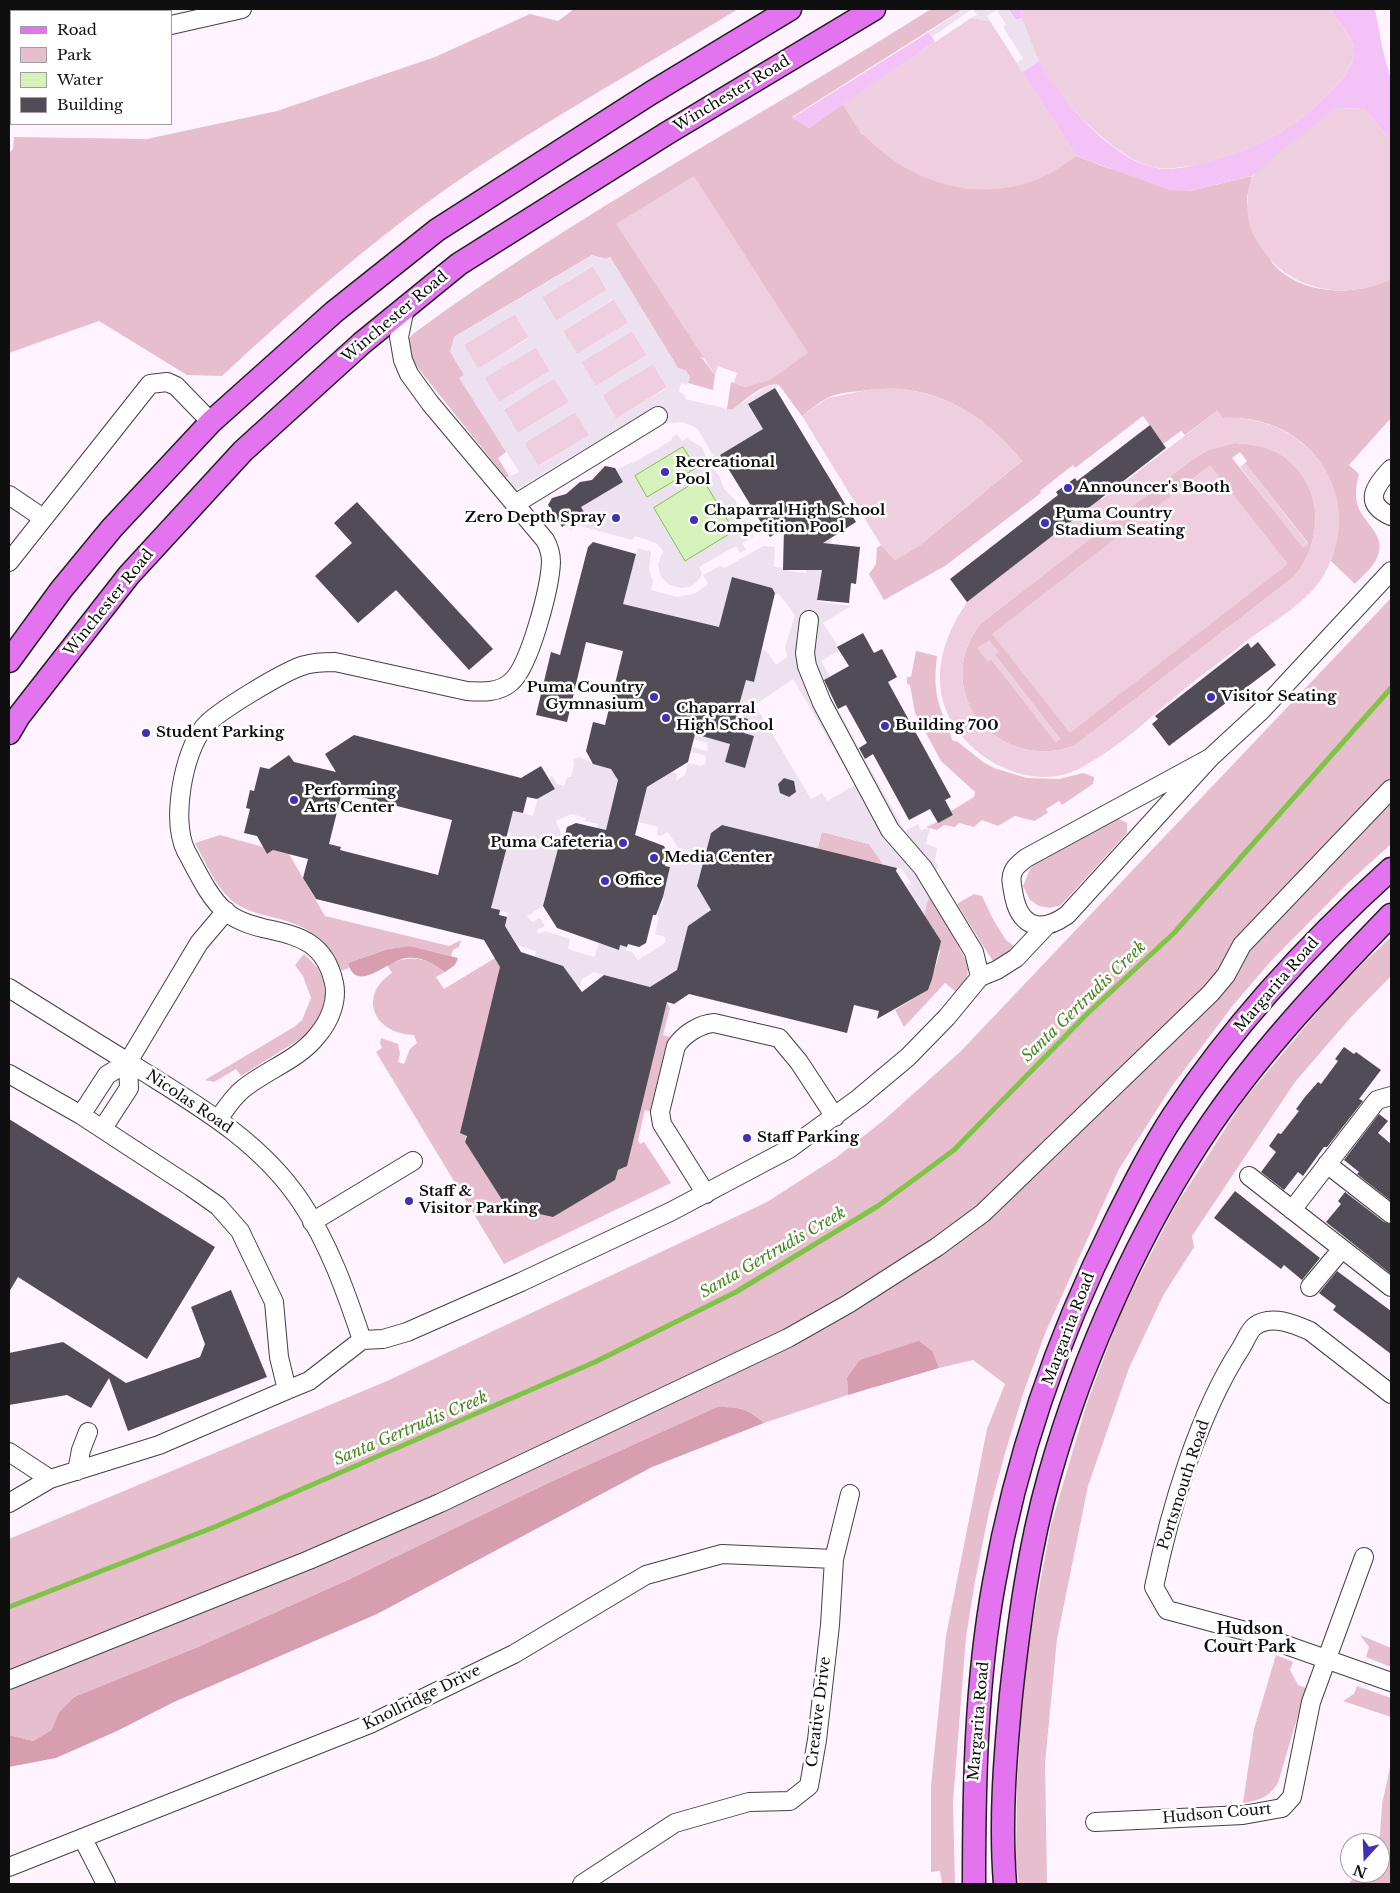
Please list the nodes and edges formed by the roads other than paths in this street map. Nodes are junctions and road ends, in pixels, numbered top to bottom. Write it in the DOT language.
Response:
graph roads {
  1 [pos="242,9"];
  2 [pos="790,9"];
  3 [pos="874,9"];
  4 [pos="172,25"];
  5 [pos="405,308"];
  6 [pos="658,416"];
  7 [pos="211,422"];
  8 [pos="1391,468"];
  9 [pos="9,495"];
  10 [pos="515,504"];
  11 [pos="1391,516"];
  12 [pos="43,518"];
  13 [pos="9,562"];
  14 [pos="1391,571"];
  15 [pos="809,620"];
  16 [pos="9,661"];
  17 [pos="9,733"];
  18 [pos="1210,758"];
  19 [pos="1391,789"];
  20 [pos="1391,869"];
  21 [pos="226,911"];
  22 [pos="1391,915"];
  23 [pos="1047,925"];
  24 [pos="980,977"];
  25 [pos="9,988"];
  26 [pos="128,1062"];
  27 [pos="9,1074"];
  28 [pos="1391,1096"];
  29 [pos="81,1114"];
  30 [pos="835,1117"];
  31 [pos="219,1118"];
  32 [pos="103,1128"];
  33 [pos="413,1162"];
  34 [pos="1327,1164"];
  35 [pos="1249,1176"];
  36 [pos="706,1194"];
  37 [pos="1292,1210"];
  38 [pos="1391,1214"];
  39 [pos="312,1222"];
  40 [pos="1342,1249"];
  41 [pos="1310,1287"];
  42 [pos="1391,1287"];
  43 [pos="362,1340"];
  44 [pos="288,1390"];
  45 [pos="1391,1394"];
  46 [pos="88,1432"];
  47 [pos="9,1452"];
  48 [pos="77,1471"];
  49 [pos="50,1479"];
  50 [pos="850,1494"];
  51 [pos="9,1502"];
  52 [pos="1364,1557"];
  53 [pos="834,1559"];
  54 [pos="1327,1660"];
  55 [pos="9,1680"];
  56 [pos="1391,1682"];
  57 [pos="1095,1822"];
  58 [pos="83,1839"];
  59 [pos="9,1867"];
  60 [pos="106,1884"];
  61 [pos="582,1884"];
  62 [pos="974,1884"];
  63 [pos="1005,1884"];
  1 -- 4 [label="street"];
  2 -- 7 [label="main road"];
  3 -- 5 [label="main road, Winchester Road"];
  5 -- 10 [label="street"];
  5 -- 17 [label="main road, Winchester Road"];
  6 -- 10 [label="street"];
  7 -- 12 [label="street"];
  7 -- 16 [label="main road"];
  8 -- 11 [label="street"];
  9 -- 12 [label="street"];
  10 -- 21 [label="street"];
  12 -- 13 [label="street"];
  14 -- 18 [label="street"];
  15 -- 24 [label="street"];
  18 -- 23 [label="street"];
  18 -- 23 [label="street"];
  19 -- 55 [label="street"];
  20 -- 62 [label="main road, Margarita Road"];
  21 -- 26 [label="street"];
  21 -- 31 [label="street"];
  22 -- 63 [label="main road, Margarita Road"];
  23 -- 24 [label="street"];
  24 -- 30 [label="street"];
  25 -- 26 [label="street, Nicolas Road"];
  26 -- 29 [label="street"];
  26 -- 31 [label="street, Nicolas Road"];
  26 -- 32 [label="street"];
  27 -- 29 [label="street"];
  28 -- 34 [label="street"];
  29 -- 32 [label="street"];
  30 -- 36 [label="street"];
  30 -- 36 [label="street"];
  31 -- 39 [label="street, Nicolas Road"];
  32 -- 44 [label="street"];
  33 -- 39 [label="street"];
  34 -- 37 [label="street"];
  34 -- 38 [label="street"];
  35 -- 37 [label="street"];
  36 -- 43 [label="street"];
  37 -- 40 [label="street"];
  39 -- 43 [label="street, Nicolas Road"];
  40 -- 41 [label="street"];
  40 -- 42 [label="street"];
  43 -- 44 [label="street"];
  44 -- 48 [label="street"];
  45 -- 54 [label="street, Portsmouth Road"];
  46 -- 48 [label="street"];
  47 -- 49 [label="street"];
  48 -- 49 [label="street"];
  49 -- 51 [label="street"];
  50 -- 53 [label="street, Creative Drive"];
  52 -- 54 [label="street, Hudson Court"];
  53 -- 58 [label="street, Knollridge Drive"];
  53 -- 61 [label="street, Creative Drive"];
  54 -- 56 [label="street"];
  54 -- 57 [label="street, Hudson Court"];
  58 -- 59 [label="street, Knollridge Drive"];
  58 -- 60 [label="street"];
}
